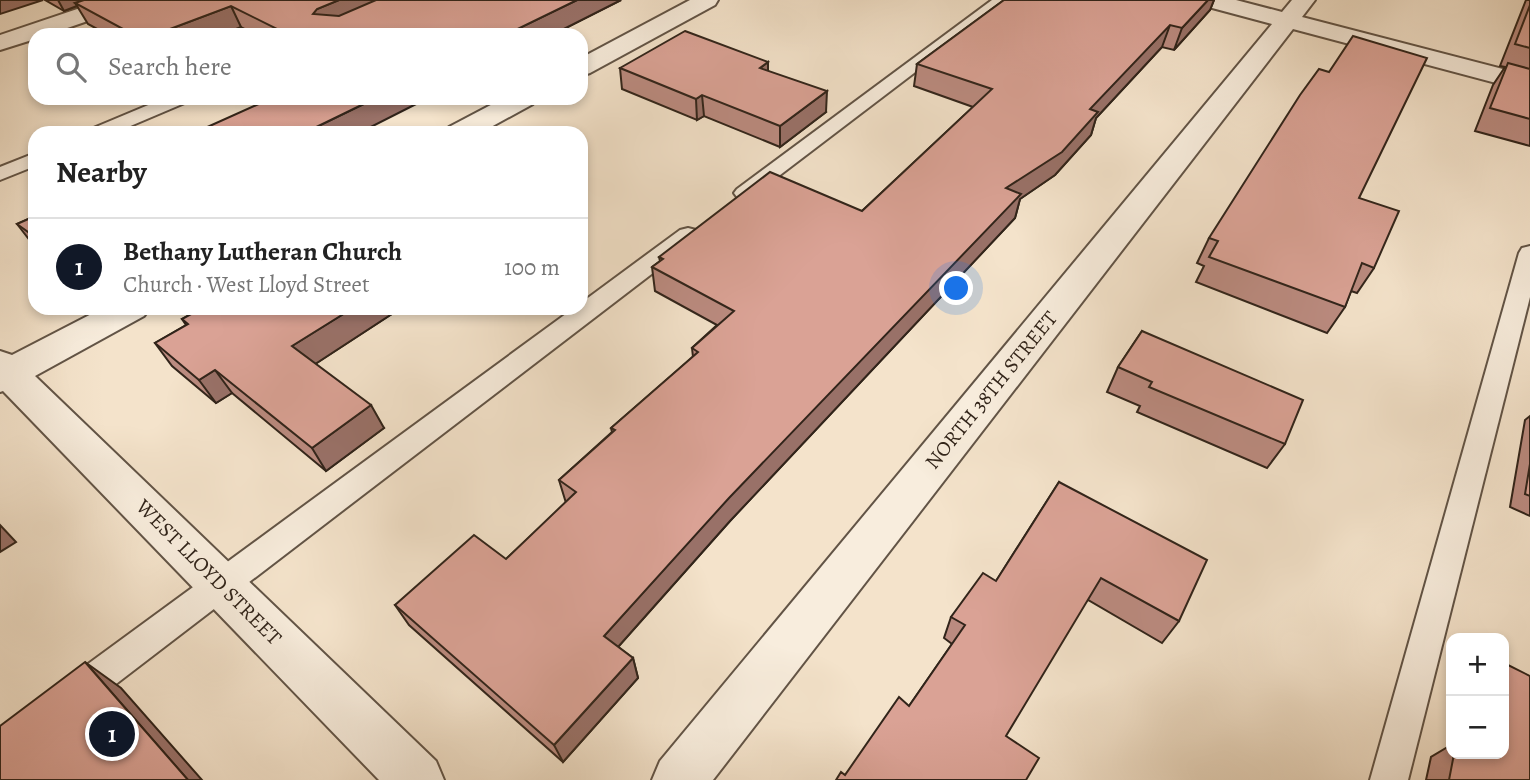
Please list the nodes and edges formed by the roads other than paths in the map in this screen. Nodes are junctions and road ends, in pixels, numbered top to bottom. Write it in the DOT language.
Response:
graph roads {
  1 [pos="126,0"];
  2 [pos="707,0"];
  3 [pos="1002,0"];
  4 [pos="1209,0"];
  5 [pos="1296,10"];
  6 [pos="44,28"];
  7 [pos="28,33"];
  8 [pos="0,43"];
  9 [pos="588,64"];
  10 [pos="1530,84"];
  11 [pos="164,105"];
  12 [pos="511,105"];
  13 [pos="115,126"];
  14 [pos="472,126"];
  15 [pos="28,162"];
  16 [pos="0,174"];
  17 [pos="730,204"];
  18 [pos="708,220"];
  19 [pos="1530,253"];
  20 [pos="588,310"];
  21 [pos="118,315"];
  22 [pos="581,315"];
  23 [pos="3,372"];
  24 [pos="222,584"];
  25 [pos="55,709"];
  26 [pos="417,780"];
  27 [pos="679,780"];
  28 [pos="1389,780"];
  1 -- 6 [label="street"];
  2 -- 9 [label="street"];
  3 -- 17 [label="lane"];
  4 -- 5 [label="street"];
  5 -- 10 [label="street"];
  5 -- 27 [label="street, NORTH 38TH STREET"];
  7 -- 8 [label="street"];
  11 -- 13 [label="lane"];
  12 -- 14 [label="street"];
  15 -- 16 [label="lane"];
  18 -- 20 [label="lane"];
  19 -- 28 [label="lane"];
  21 -- 23 [label="street"];
  22 -- 24 [label="lane"];
  23 -- 24 [label="street, WEST LLOYD STREET"];
  24 -- 25 [label="lane"];
  24 -- 26 [label="street, WEST LLOYD STREET"];
}
